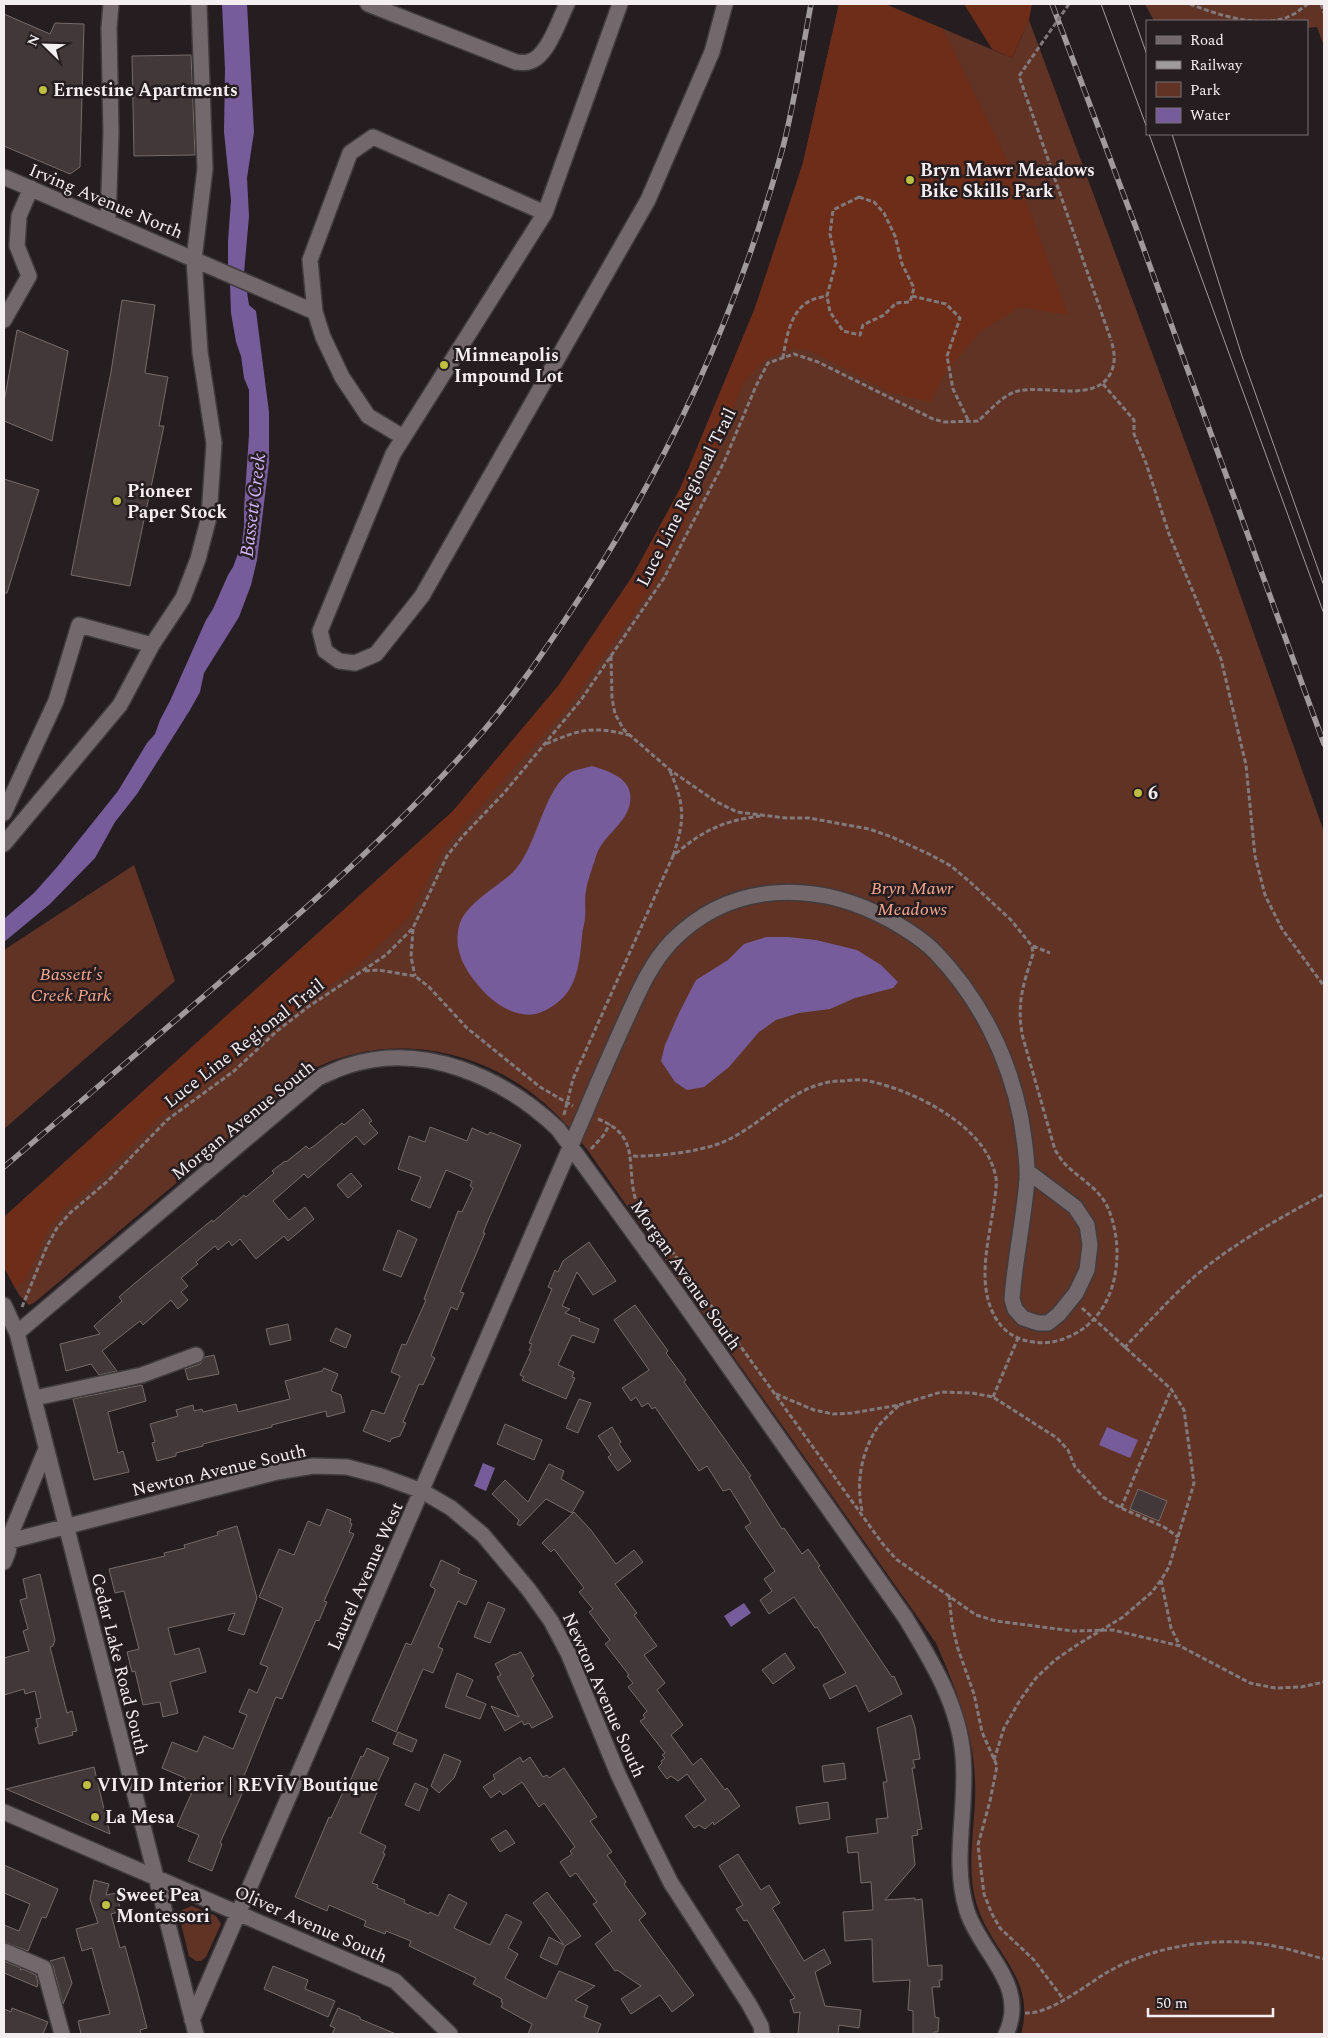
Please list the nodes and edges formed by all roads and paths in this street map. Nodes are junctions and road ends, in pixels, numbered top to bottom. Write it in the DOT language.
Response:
graph roads {
  1 [pos="111,4"];
  2 [pos="199,4"];
  3 [pos="368,4"];
  4 [pos="566,4"];
  5 [pos="620,4"];
  6 [pos="725,4"];
  7 [pos="1068,4"];
  8 [pos="1190,4"];
  9 [pos="1308,4"];
  10 [pos="1321,4"];
  11 [pos="1324,13"];
  12 [pos="4,177"];
  13 [pos="31,188"];
  14 [pos="545,213"];
  15 [pos="108,222"];
  16 [pos="194,259"];
  17 [pos="827,296"];
  18 [pos="912,296"];
  19 [pos="315,312"];
  20 [pos="4,320"];
  21 [pos="783,358"];
  22 [pos="1103,384"];
  23 [pos="968,420"];
  24 [pos="403,437"];
  25 [pos="152,645"];
  26 [pos="611,656"];
  27 [pos="630,736"];
  28 [pos="545,744"];
  29 [pos="670,770"];
  30 [pos="4,813"];
  31 [pos="765,816"];
  32 [pos="4,844"];
  33 [pos="673,856"];
  34 [pos="413,928"];
  35 [pos="1032,946"];
  36 [pos="1050,954"];
  37 [pos="364,971"];
  38 [pos="415,976"];
  39 [pos="1324,986"];
  40 [pos="566,1103"];
  41 [pos="576,1108"];
  42 [pos="593,1117"];
  43 [pos="562,1120"];
  44 [pos="610,1124"];
  45 [pos="570,1146"];
  46 [pos="589,1151"];
  47 [pos="631,1156"];
  48 [pos="1026,1171"];
  49 [pos="1324,1194"];
  50 [pos="1072,1298"];
  51 [pos="4,1305"];
  52 [pos="1027,1319"];
  53 [pos="1094,1319"];
  54 [pos="15,1326"];
  55 [pos="1018,1338"];
  56 [pos="1124,1348"];
  57 [pos="196,1356"];
  58 [pos="1171,1389"];
  59 [pos="775,1393"];
  60 [pos="992,1397"];
  61 [pos="35,1398"];
  62 [pos="899,1405"];
  63 [pos="46,1449"];
  64 [pos="422,1491"];
  65 [pos="1121,1508"];
  66 [pos="862,1514"];
  67 [pos="66,1527"];
  68 [pos="1178,1537"];
  69 [pos="7,1540"];
  70 [pos="4,1562"];
  71 [pos="1161,1580"];
  72 [pos="949,1595"];
  73 [pos="1102,1631"];
  74 [pos="1180,1646"];
  75 [pos="1324,1682"];
  76 [pos="994,1760"];
  77 [pos="5,1808"];
  78 [pos="155,1877"];
  79 [pos="239,1913"];
  80 [pos="4,1951"];
  81 [pos="1324,1959"];
  82 [pos="1064,2000"];
  83 [pos="1013,2013"];
  84 [pos="194,2027"];
  85 [pos="62,2034"];
  86 [pos="450,2034"];
  87 [pos="762,2034"];
  88 [pos="1006,2034"];
  1 -- 15 [label="street"];
  2 -- 16 [label="street"];
  3 -- 4 [label="street"];
  5 -- 14 [label="street"];
  6 -- 24 [label="street"];
  7 -- 22 [label="path, bridge"];
  8 -- 9 [label="path"];
  10 -- 11 [label="path"];
  12 -- 13 [label="street, Irving Avenue North"];
  13 -- 15 [label="street, Irving Avenue North"];
  13 -- 20 [label="street"];
  14 -- 19 [label="street"];
  14 -- 24 [label="street"];
  15 -- 16 [label="street, Irving Avenue North"];
  16 -- 19 [label="street, Irving Avenue North"];
  16 -- 25 [label="street"];
  17 -- 18 [label="path"];
  17 -- 18 [label="path"];
  17 -- 21 [label="path"];
  18 -- 23 [label="path"];
  19 -- 24 [label="street"];
  21 -- 23 [label="path"];
  21 -- 26 [label="path, Luce Line Regional Trail"];
  22 -- 23 [label="path"];
  22 -- 39 [label="path"];
  25 -- 30 [label="street"];
  25 -- 32 [label="street"];
  26 -- 27 [label="path"];
  26 -- 28 [label="path, Luce Line Regional Trail"];
  27 -- 28 [label="path"];
  27 -- 29 [label="path"];
  28 -- 34 [label="path, Luce Line Regional Trail"];
  29 -- 31 [label="path"];
  29 -- 33 [label="path"];
  31 -- 33 [label="path"];
  31 -- 35 [label="path"];
  33 -- 40 [label="path"];
  34 -- 37 [label="path, Luce Line Regional Trail"];
  34 -- 38 [label="path"];
  35 -- 36 [label="path"];
  35 -- 53 [label="path"];
  37 -- 38 [label="path"];
  37 -- 54 [label="path, Luce Line Regional Trail"];
  38 -- 40 [label="path"];
  40 -- 41 [label="path"];
  40 -- 43 [label="path"];
  42 -- 44 [label="path"];
  44 -- 46 [label="path"];
  44 -- 47 [label="path"];
  45 -- 48 [label="street, Laurel Avenue West"];
  45 -- 54 [label="street, Morgan Avenue South"];
  45 -- 64 [label="street, Laurel Avenue West"];
  45 -- 83 [label="street, Morgan Avenue South"];
  47 -- 55 [label="path"];
  47 -- 59 [label="path"];
  48 -- 50 [label="street"];
  48 -- 52 [label="street, Laurel Avenue West"];
  49 -- 56 [label="path"];
  50 -- 52 [label="street"];
  50 -- 53 [label="path"];
  51 -- 54 [label="street, Cedar Lake Road South"];
  52 -- 55 [label="path"];
  53 -- 55 [label="path"];
  53 -- 56 [label="path"];
  54 -- 61 [label="street, Cedar Lake Road South"];
  55 -- 60 [label="path"];
  56 -- 58 [label="path"];
  57 -- 61 [label="street"];
  58 -- 65 [label="path"];
  58 -- 68 [label="path"];
  59 -- 62 [label="path"];
  59 -- 66 [label="path"];
  60 -- 62 [label="path"];
  60 -- 65 [label="path"];
  61 -- 63 [label="street, Cedar Lake Road South"];
  62 -- 66 [label="path"];
  63 -- 67 [label="street, Cedar Lake Road South"];
  63 -- 69 [label="street"];
  64 -- 67 [label="street, Newton Avenue South"];
  64 -- 79 [label="street, Laurel Avenue West"];
  64 -- 87 [label="street, Newton Avenue South"];
  65 -- 68 [label="path"];
  66 -- 72 [label="path"];
  67 -- 69 [label="street, Newton Avenue South"];
  67 -- 78 [label="street, Cedar Lake Road South"];
  68 -- 71 [label="path"];
  69 -- 70 [label="street"];
  71 -- 73 [label="path"];
  71 -- 74 [label="path"];
  72 -- 73 [label="path"];
  72 -- 76 [label="path"];
  73 -- 74 [label="path"];
  73 -- 76 [label="path"];
  74 -- 75 [label="path"];
  76 -- 82 [label="path"];
  77 -- 78 [label="street, Oliver Avenue South"];
  78 -- 79 [label="street, Oliver Avenue South"];
  78 -- 84 [label="street, Cedar Lake Road South"];
  79 -- 84 [label="street, Laurel Avenue West"];
  79 -- 86 [label="street, Oliver Avenue South"];
  80 -- 85 [label="street"];
  81 -- 82 [label="path"];
  82 -- 83 [label="path"];
  83 -- 88 [label="street, Morgan Avenue South"];
}
